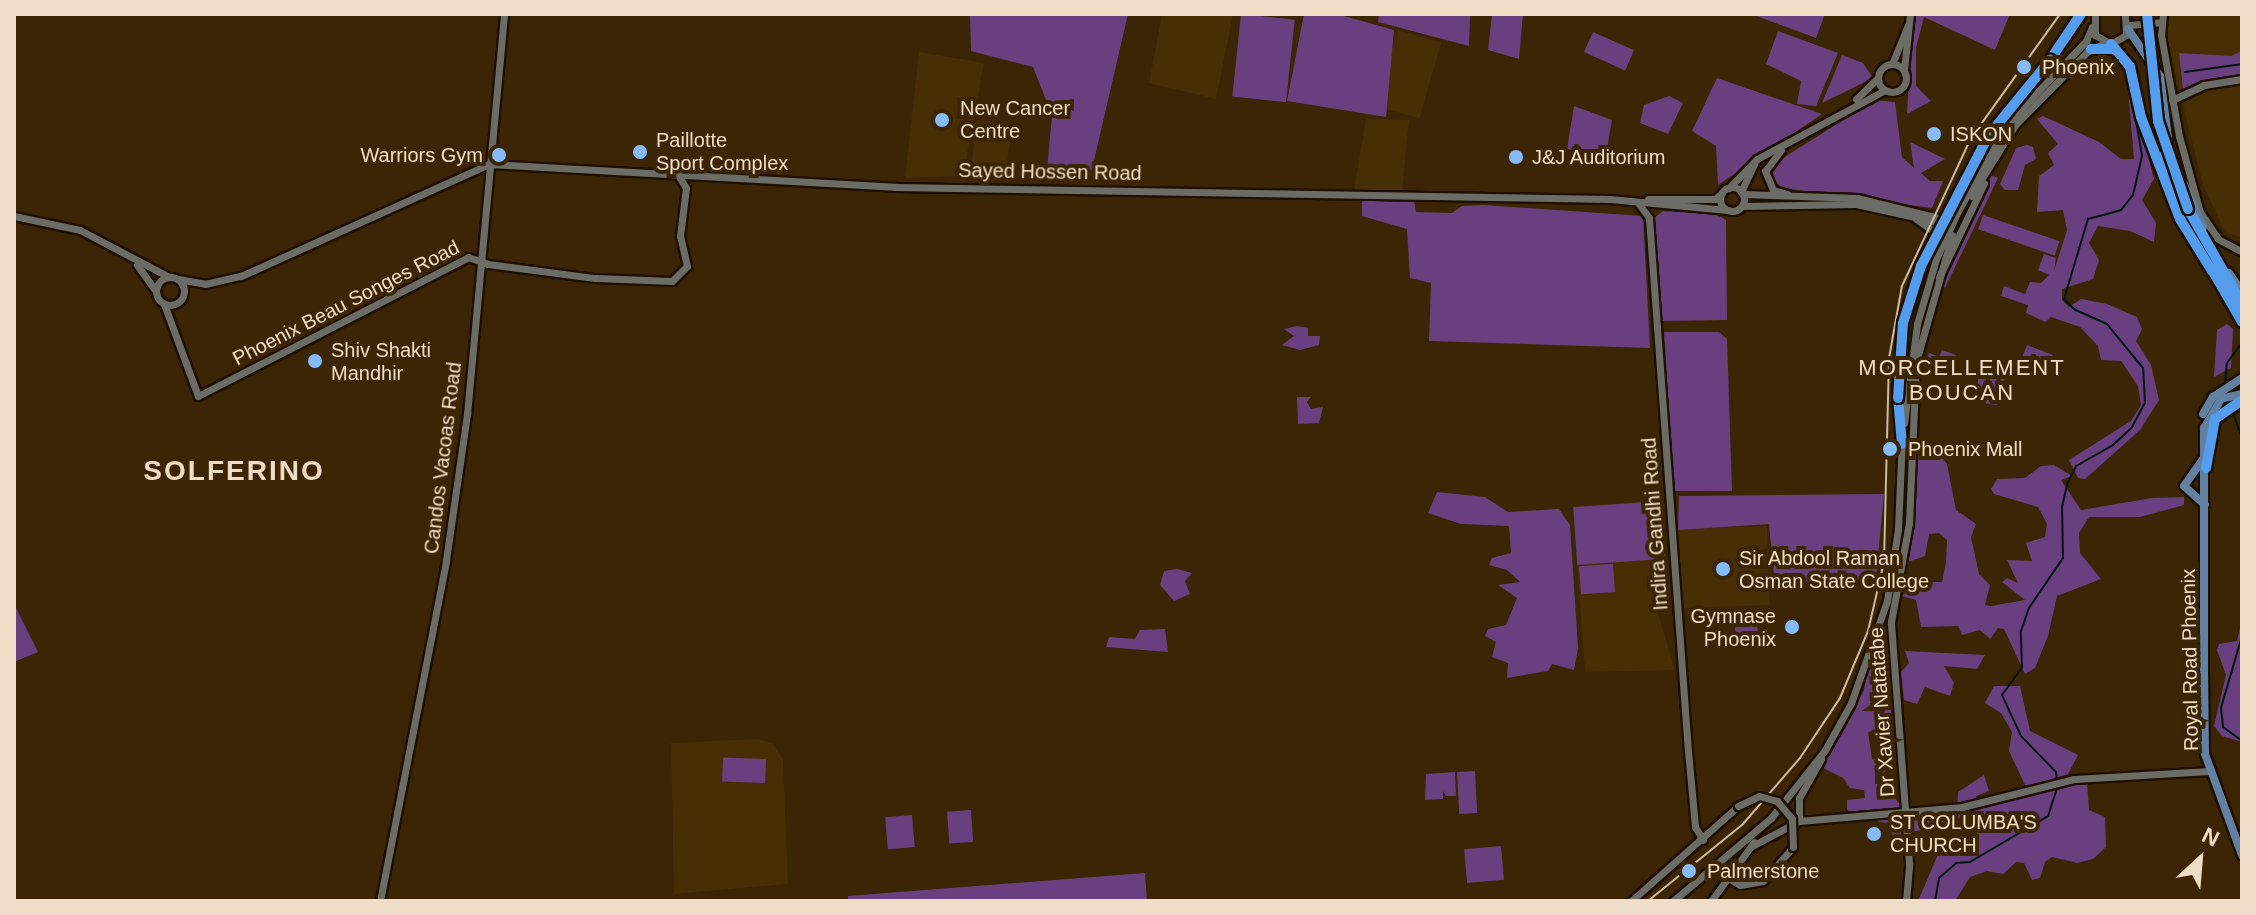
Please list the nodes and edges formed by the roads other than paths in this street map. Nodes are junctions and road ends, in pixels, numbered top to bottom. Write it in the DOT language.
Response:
graph roads {
  1 [pos="504,14"];
  2 [pos="2081,14"];
  3 [pos="2095,14"];
  4 [pos="2125,14"];
  5 [pos="2140,14"];
  6 [pos="2147,14"];
  7 [pos="1910,15"];
  8 [pos="2159,20"];
  9 [pos="2092,27"];
  10 [pos="2128,27"];
  11 [pos="2111,45"];
  12 [pos="2091,49"];
  13 [pos="1892,64"];
  14 [pos="1904,70"];
  15 [pos="1878,78"];
  16 [pos="2242,79"];
  17 [pos="1885,90"];
  18 [pos="2172,100"];
  19 [pos="1845,109"];
  20 [pos="2006,138"];
  21 [pos="1791,140"];
  22 [pos="1757,159"];
  23 [pos="489,164"];
  24 [pos="680,178"];
  25 [pos="698,179"];
  26 [pos="686,188"];
  27 [pos="1726,190"];
  28 [pos="1742,193"];
  29 [pos="1807,196"];
  30 [pos="1964,199"];
  31 [pos="1614,200"];
  32 [pos="1629,201"];
  33 [pos="1664,204"];
  34 [pos="1742,206"];
  35 [pos="1727,210"];
  36 [pos="2185,210"];
  37 [pos="1924,212"];
  38 [pos="14,216"];
  39 [pos="1913,217"];
  40 [pos="1649,218"];
  41 [pos="1955,222"];
  42 [pos="2209,249"];
  43 [pos="2242,252"];
  44 [pos="1936,259"];
  45 [pos="133,260"];
  46 [pos="480,260"];
  47 [pos="2224,266"];
  48 [pos="2212,271"];
  49 [pos="169,277"];
  50 [pos="178,279"];
  51 [pos="1935,284"];
  52 [pos="156,291"];
  53 [pos="2242,292"];
  54 [pos="181,301"];
  55 [pos="164,304"];
  56 [pos="2242,304"];
  57 [pos="2242,322"];
  58 [pos="172,328"];
  59 [pos="2242,378"];
  60 [pos="2242,397"];
  61 [pos="1902,444"];
  62 [pos="2206,468"];
  63 [pos="2206,489"];
  64 [pos="2197,495"];
  65 [pos="2205,506"];
  66 [pos="1825,750"];
  67 [pos="2210,771"];
  68 [pos="1956,808"];
  69 [pos="1905,812"];
  70 [pos="1771,818"];
  71 [pos="1799,821"];
  72 [pos="1907,838"];
  73 [pos="1703,840"];
  74 [pos="1752,846"];
  75 [pos="2242,855"];
  76 [pos="1725,876"];
  77 [pos="380,901"];
  78 [pos="1631,901"];
  79 [pos="1673,901"];
  80 [pos="1711,901"];
  81 [pos="1906,901"];
  1 -- 23 [label="main road, Candos Vacoas Road"];
  2 -- 61 [label="highway, bridge"];
  3 -- 9 [label="main road"];
  4 -- 10 [label="main road"];
  5 -- 36 [label="highway"];
  6 -- 36 [label="highway, bridge"];
  7 -- 13 [label="main road"];
  7 -- 14 [label="main road"];
  8 -- 10 [label="main road"];
  8 -- 18 [label="main road"];
  9 -- 11 [label="main road"];
  9 -- 30 [label="main road"];
  10 -- 11 [label="main road"];
  10 -- 47 [label="main road"];
  11 -- 12 [label="highway"];
  11 -- 48 [label="highway"];
  12 -- 20 [label="main road"];
  13 -- 14 [label="main road"];
  13 -- 15 [label="main road"];
  14 -- 17 [label="main road"];
  15 -- 17 [label="main road"];
  15 -- 19 [label="main road"];
  16 -- 18 [label="main road"];
  17 -- 19 [label="main road"];
  18 -- 43 [label="main road"];
  19 -- 21 [label="main road"];
  20 -- 41 [label="main road"];
  20 -- 51 [label="main road"];
  21 -- 22 [label="main road"];
  21 -- 29 [label="main road"];
  22 -- 27 [label="main road"];
  22 -- 28 [label="main road"];
  23 -- 24 [label="main road, Sayed Hossen Road"];
  23 -- 46 [label="main road, Candos Vacoas Road"];
  23 -- 50 [label="main road"];
  24 -- 25 [label="main road, Sayed Hossen Road"];
  24 -- 26 [label="main road"];
  25 -- 26 [label="main road"];
  25 -- 31 [label="main road, Sayed Hossen Road"];
  26 -- 46 [label="main road, Phoenix Beau Songes Road"];
  27 -- 28 [label="main road"];
  27 -- 31 [label="main road, Sayed Hossen Road"];
  27 -- 35 [label="main road"];
  28 -- 29 [label="main road"];
  28 -- 34 [label="main road"];
  29 -- 37 [label="main road"];
  30 -- 37 [label="main road"];
  30 -- 41 [label="main road"];
  31 -- 32 [label="main road, Sayed Hossen Road"];
  32 -- 33 [label="main road, Sayed Hossen Road"];
  32 -- 40 [label="main road"];
  33 -- 35 [label="main road, Sayed Hossen Road"];
  33 -- 40 [label="main road"];
  34 -- 35 [label="main road"];
  34 -- 39 [label="main road"];
  36 -- 42 [label="highway"];
  36 -- 48 [label="highway"];
  37 -- 41 [label="main road"];
  38 -- 45 [label="main road"];
  39 -- 41 [label="main road"];
  39 -- 44 [label="main road"];
  40 -- 73 [label="main road, Indira Gandhi Road"];
  41 -- 44 [label="main road"];
  41 -- 51 [label="main road, Dr Xavier Natatabe"];
  42 -- 47 [label="highway"];
  42 -- 56 [label="highway"];
  44 -- 61 [label="main road"];
  45 -- 49 [label="main road"];
  45 -- 52 [label="main road"];
  46 -- 58 [label="main road, Phoenix Beau Songes Road"];
  46 -- 77 [label="main road, Candos Vacoas Road"];
  47 -- 53 [label="main road"];
  48 -- 57 [label="highway"];
  49 -- 50 [label="main road"];
  49 -- 52 [label="main road"];
  50 -- 54 [label="main road"];
  51 -- 69 [label="main road, Dr Xavier Natatabe"];
  52 -- 55 [label="main road"];
  54 -- 55 [label="main road"];
  54 -- 58 [label="main road"];
  55 -- 58 [label="main road, Phoenix Beau Songes Road"];
  59 -- 64 [label="main road"];
  60 -- 62 [label="highway"];
  61 -- 66 [label="main road"];
  62 -- 63 [label="main road, Royal Road Phoenix"];
  63 -- 64 [label="main road"];
  63 -- 65 [label="main road, Royal Road Phoenix"];
  64 -- 65 [label="main road"];
  65 -- 67 [label="main road, Royal Road Phoenix"];
  66 -- 70 [label="main road"];
  66 -- 71 [label="main road"];
  67 -- 68 [label="main road"];
  67 -- 75 [label="main road, Royal Road Phoenix"];
  68 -- 69 [label="main road"];
  68 -- 72 [label="main road"];
  69 -- 71 [label="main road"];
  69 -- 72 [label="main road, Dr Xavier Natatabe"];
  70 -- 74 [label="main road"];
  70 -- 79 [label="main road"];
  71 -- 74 [label="main road"];
  72 -- 81 [label="main road, Dr Xavier Natatabe"];
  73 -- 76 [label="main road, bridge"];
  73 -- 78 [label="main road"];
  74 -- 76 [label="main road"];
  76 -- 80 [label="main road"];
}
